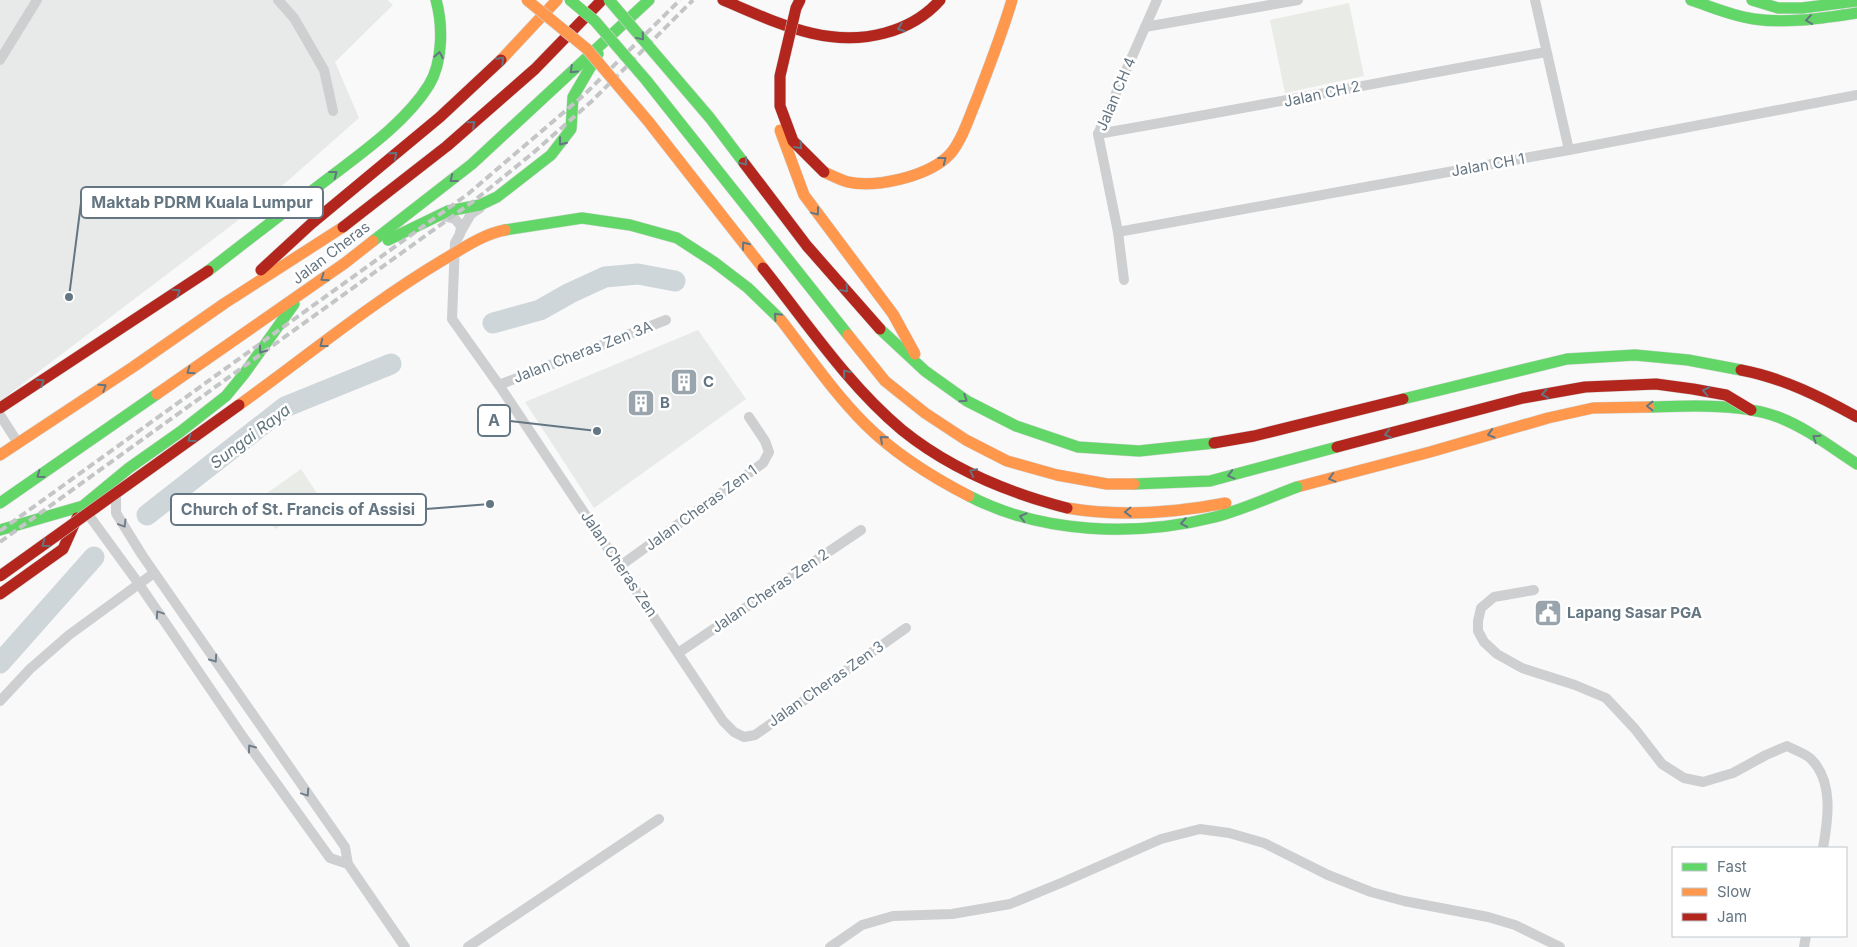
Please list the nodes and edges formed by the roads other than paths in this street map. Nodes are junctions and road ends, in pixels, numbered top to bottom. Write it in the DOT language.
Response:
graph roads {
  1 [pos="37,0"];
  2 [pos="278,0"];
  3 [pos="436,0"];
  4 [pos="527,0"];
  5 [pos="557,0"];
  6 [pos="570,0"];
  7 [pos="585,0"];
  8 [pos="602,0"];
  9 [pos="609,0"];
  10 [pos="649,0"];
  11 [pos="723,0"];
  12 [pos="790,0"];
  13 [pos="800,0"];
  14 [pos="940,0"];
  15 [pos="1012,0"];
  16 [pos="1157,0"];
  17 [pos="1298,0"];
  18 [pos="1535,0"];
  19 [pos="1691,0"];
  20 [pos="1752,0"];
  21 [pos="1857,1"];
  22 [pos="1857,13"];
  23 [pos="1145,27"];
  24 [pos="608,36"];
  25 [pos="1546,52"];
  26 [pos="0,60"];
  27 [pos="535,69"];
  28 [pos="1857,95"];
  29 [pos="333,112"];
  30 [pos="1098,134"];
  31 [pos="1569,150"];
  32 [pos="497,197"];
  33 [pos="437,216"];
  34 [pos="1118,232"];
  35 [pos="455,243"];
  36 [pos="345,263"];
  37 [pos="1124,280"];
  38 [pos="299,295"];
  39 [pos="225,303"];
  40 [pos="666,320"];
  41 [pos="925,371"];
  42 [pos="499,385"];
  43 [pos="0,408"];
  44 [pos="1751,410"];
  45 [pos="0,415"];
  46 [pos="749,417"];
  47 [pos="1857,418"];
  48 [pos="18,443"];
  49 [pos="0,455"];
  50 [pos="1857,464"];
  51 [pos="117,478"];
  52 [pos="1297,487"];
  53 [pos="2,503"];
  54 [pos="83,506"];
  55 [pos="0,530"];
  56 [pos="861,530"];
  57 [pos="620,566"];
  58 [pos="154,573"];
  59 [pos="0,576"];
  60 [pos="139,584"];
  61 [pos="1534,590"];
  62 [pos="0,594"];
  63 [pos="906,628"];
  64 [pos="678,653"];
  65 [pos="0,702"];
  66 [pos="744,737"];
  67 [pos="659,819"];
  68 [pos="1823,847"];
  69 [pos="348,864"];
  70 [pos="405,947"];
  71 [pos="468,947"];
  72 [pos="830,947"];
  73 [pos="1560,947"];
  1 -- 26 [label="street"];
  2 -- 29 [label="street"];
  43 -- 3 [label="main road, one-way"];
  52 -- 4 [label="main road, one-way, bridge"];
  39 -- 5 [label="main road, one-way"];
  44 -- 6 [label="main road, one-way, bridge"];
  7 -- 27 [label="main road"];
  8 -- 27 [label="main road, Jalan Cheras"];
  9 -- 41 [label="main road, one-way, bridge"];
  10 -- 24 [label="main road, Jalan Cheras"];
  14 -- 11 [label="main road, one-way"];
  12 -- 41 [label="main road, one-way, bridge"];
  13 -- 15 [label="main road, one-way, bridge"];
  16 -- 23 [label="street, Jalan CH 4"];
  17 -- 23 [label="street"];
  18 -- 25 [label="street"];
  22 -- 19 [label="main road, one-way"];
  20 -- 21 [label="main road"];
  23 -- 30 [label="street, Jalan CH 4"];
  24 -- 32 [label="main road, one-way"];
  24 -- 36 [label="main road, Jalan Cheras, one-way"];
  25 -- 30 [label="street, Jalan CH 2"];
  25 -- 31 [label="street"];
  39 -- 27 [label="main road, Jalan Cheras, one-way"];
  28 -- 31 [label="street, Jalan CH 1"];
  30 -- 34 [label="street, Jalan CH 4"];
  31 -- 34 [label="street, Jalan CH 1"];
  32 -- 33 [label="main road"];
  32 -- 35 [label="street"];
  33 -- 35 [label="street, Jalan Cheras Zen"];
  33 -- 36 [label="main road"];
  34 -- 37 [label="street, Jalan CH 4"];
  35 -- 42 [label="street, Jalan Cheras Zen"];
  36 -- 38 [label="main road, Jalan Cheras, one-way"];
  38 -- 51 [label="main road, one-way"];
  38 -- 53 [label="main road, Jalan Cheras, one-way"];
  48 -- 39 [label="main road, Jalan Cheras, one-way"];
  40 -- 42 [label="street, Jalan Cheras Zen 3A"];
  41 -- 47 [label="main road, one-way, bridge"];
  42 -- 57 [label="street, Jalan Cheras Zen"];
  50 -- 44 [label="main road, one-way"];
  44 -- 52 [label="main road, one-way"];
  45 -- 48 [label="street"];
  46 -- 57 [label="street, Jalan Cheras Zen 1"];
  48 -- 49 [label="main road, Jalan Cheras"];
  51 -- 54 [label="main road"];
  51 -- 58 [label="street, one-way"];
  52 -- 59 [label="main road, one-way, bridge"];
  54 -- 55 [label="main road"];
  54 -- 60 [label="street"];
  54 -- 62 [label="main road"];
  56 -- 64 [label="street, Jalan Cheras Zen 2"];
  57 -- 64 [label="street, Jalan Cheras Zen"];
  58 -- 60 [label="street"];
  58 -- 69 [label="street, one-way"];
  60 -- 65 [label="street"];
  69 -- 60 [label="street, one-way"];
  61 -- 68 [label="street"];
  63 -- 66 [label="street, Jalan Cheras Zen 3"];
  64 -- 66 [label="street, Jalan Cheras Zen"];
  67 -- 71 [label="street"];
  69 -- 70 [label="street"];
  72 -- 73 [label="street"];
}
